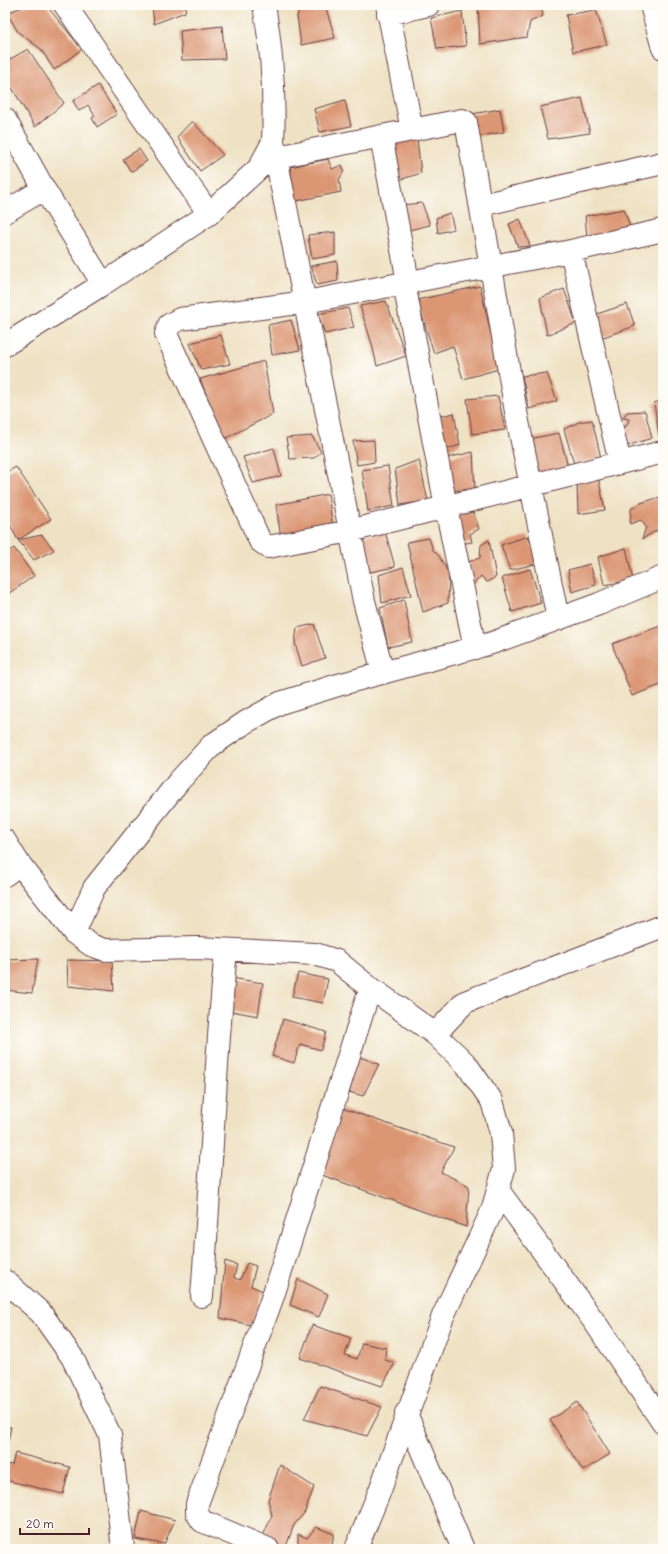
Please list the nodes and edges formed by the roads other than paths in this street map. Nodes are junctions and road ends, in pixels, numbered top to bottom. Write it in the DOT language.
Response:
graph roads {
  1 [pos="65,5"];
  2 [pos="264,5"];
  3 [pos="428,5"];
  4 [pos="651,5"];
  5 [pos="388,10"];
  6 [pos="663,48"];
  7 [pos="5,119"];
  8 [pos="412,130"];
  9 [pos="381,136"];
  10 [pos="275,149"];
  11 [pos="663,163"];
  12 [pos="44,189"];
  13 [pos="481,205"];
  14 [pos="5,212"];
  15 [pos="208,214"];
  16 [pos="663,230"];
  17 [pos="571,251"];
  18 [pos="492,266"];
  19 [pos="406,283"];
  20 [pos="103,284"];
  21 [pos="306,302"];
  22 [pos="5,345"];
  23 [pos="663,452"];
  24 [pos="620,463"];
  25 [pos="531,486"];
  26 [pos="446,507"];
  27 [pos="350,531"];
  28 [pos="663,577"];
  29 [pos="558,619"];
  30 [pos="476,648"];
  31 [pos="383,673"];
  32 [pos="5,841"];
  33 [pos="11,868"];
  34 [pos="663,926"];
  35 [pos="74,933"];
  36 [pos="226,950"];
  37 [pos="375,992"];
  38 [pos="435,1034"];
  39 [pos="498,1190"];
  40 [pos="5,1281"];
  41 [pos="202,1296"];
  42 [pos="406,1413"];
  43 [pos="663,1423"];
  44 [pos="242,1544"];
  45 [pos="123,1549"];
  46 [pos="268,1549"];
  47 [pos="356,1549"];
  48 [pos="463,1549"];
  1 -- 15 [label="street"];
  2 -- 10 [label="street"];
  3 -- 5 [label="street"];
  4 -- 6 [label="street"];
  5 -- 8 [label="street"];
  7 -- 12 [label="street"];
  8 -- 9 [label="street"];
  8 -- 13 [label="street"];
  9 -- 10 [label="street"];
  9 -- 19 [label="street"];
  10 -- 15 [label="street"];
  10 -- 21 [label="street"];
  11 -- 13 [label="street"];
  12 -- 14 [label="street"];
  12 -- 20 [label="street"];
  13 -- 18 [label="street"];
  15 -- 20 [label="street"];
  16 -- 17 [label="street"];
  17 -- 18 [label="street"];
  17 -- 24 [label="street"];
  18 -- 19 [label="street"];
  18 -- 25 [label="street"];
  19 -- 21 [label="street"];
  19 -- 26 [label="street"];
  20 -- 22 [label="street"];
  21 -- 27 [label="street"];
  21 -- 27 [label="street"];
  23 -- 24 [label="street"];
  24 -- 25 [label="street"];
  25 -- 26 [label="street"];
  25 -- 29 [label="street"];
  26 -- 27 [label="street"];
  26 -- 30 [label="street"];
  27 -- 31 [label="street"];
  28 -- 29 [label="street"];
  29 -- 30 [label="street"];
  30 -- 31 [label="street"];
  31 -- 35 [label="street"];
  32 -- 33 [label="street"];
  33 -- 35 [label="street"];
  34 -- 38 [label="street"];
  35 -- 36 [label="street"];
  36 -- 37 [label="street"];
  36 -- 41 [label="street"];
  37 -- 38 [label="street"];
  37 -- 44 [label="street"];
  38 -- 39 [label="street"];
  39 -- 42 [label="street"];
  39 -- 43 [label="street"];
  40 -- 45 [label="street"];
  42 -- 47 [label="street"];
  42 -- 48 [label="street"];
  44 -- 46 [label="street"];
}
